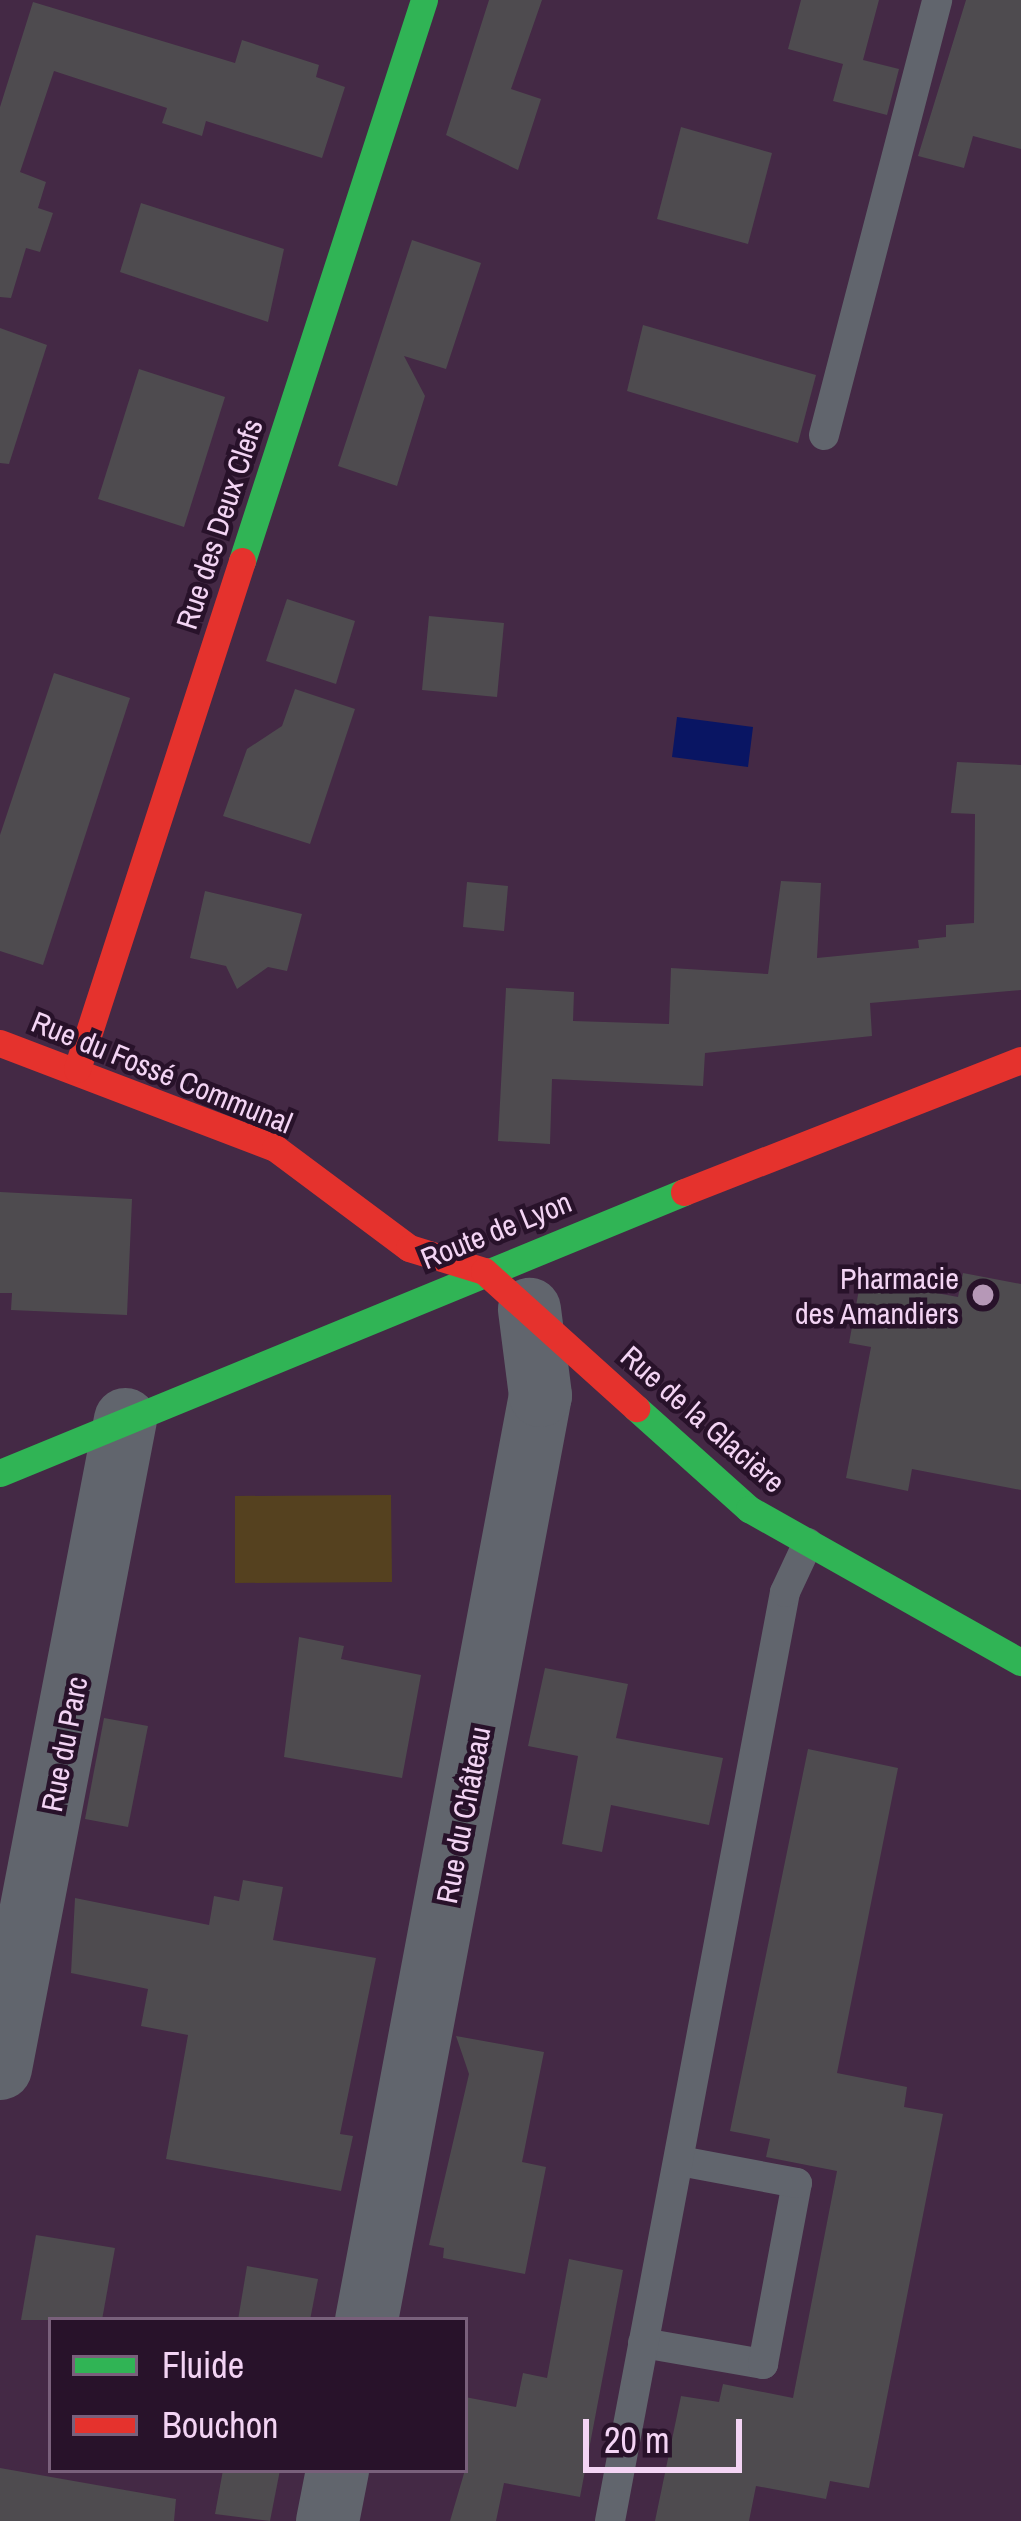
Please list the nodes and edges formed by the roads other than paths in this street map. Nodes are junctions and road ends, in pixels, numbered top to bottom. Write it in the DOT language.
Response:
graph roads {
  1 [pos="424,0"];
  2 [pos="938,0"];
  3 [pos="824,435"];
  4 [pos="0,1043"];
  5 [pos="1021,1060"];
  6 [pos="77,1069"];
  7 [pos="506,1290"];
  8 [pos="125,1419"];
  9 [pos="0,1473"];
  10 [pos="808,1543"];
  11 [pos="1021,1662"];
  12 [pos="0,2068"];
  13 [pos="680,2161"];
  14 [pos="367,2317"];
  15 [pos="643,2343"];
  16 [pos="336,2473"];
  17 [pos="327,2521"];
  18 [pos="610,2521"];
  1 -- 6 [label="street, Rue des Deux Clefs"];
  2 -- 3 [label="lane"];
  4 -- 6 [label="street, Rue du Fossé Communal"];
  5 -- 7 [label="street, Route de Lyon"];
  6 -- 7 [label="street, Rue du Fossé Communal"];
  7 -- 8 [label="street, Route de Lyon"];
  7 -- 10 [label="street, Rue de la Glacière"];
  7 -- 14 [label="street, Rue du Château"];
  8 -- 9 [label="street, Route de Lyon"];
  8 -- 12 [label="street, Rue du Parc"];
  10 -- 11 [label="street, Rue de la Glacière"];
  10 -- 13 [label="lane"];
  13 -- 15 [label="lane"];
  13 -- 15 [label="lane"];
  15 -- 18 [label="lane"];
  16 -- 17 [label="street"];
}
